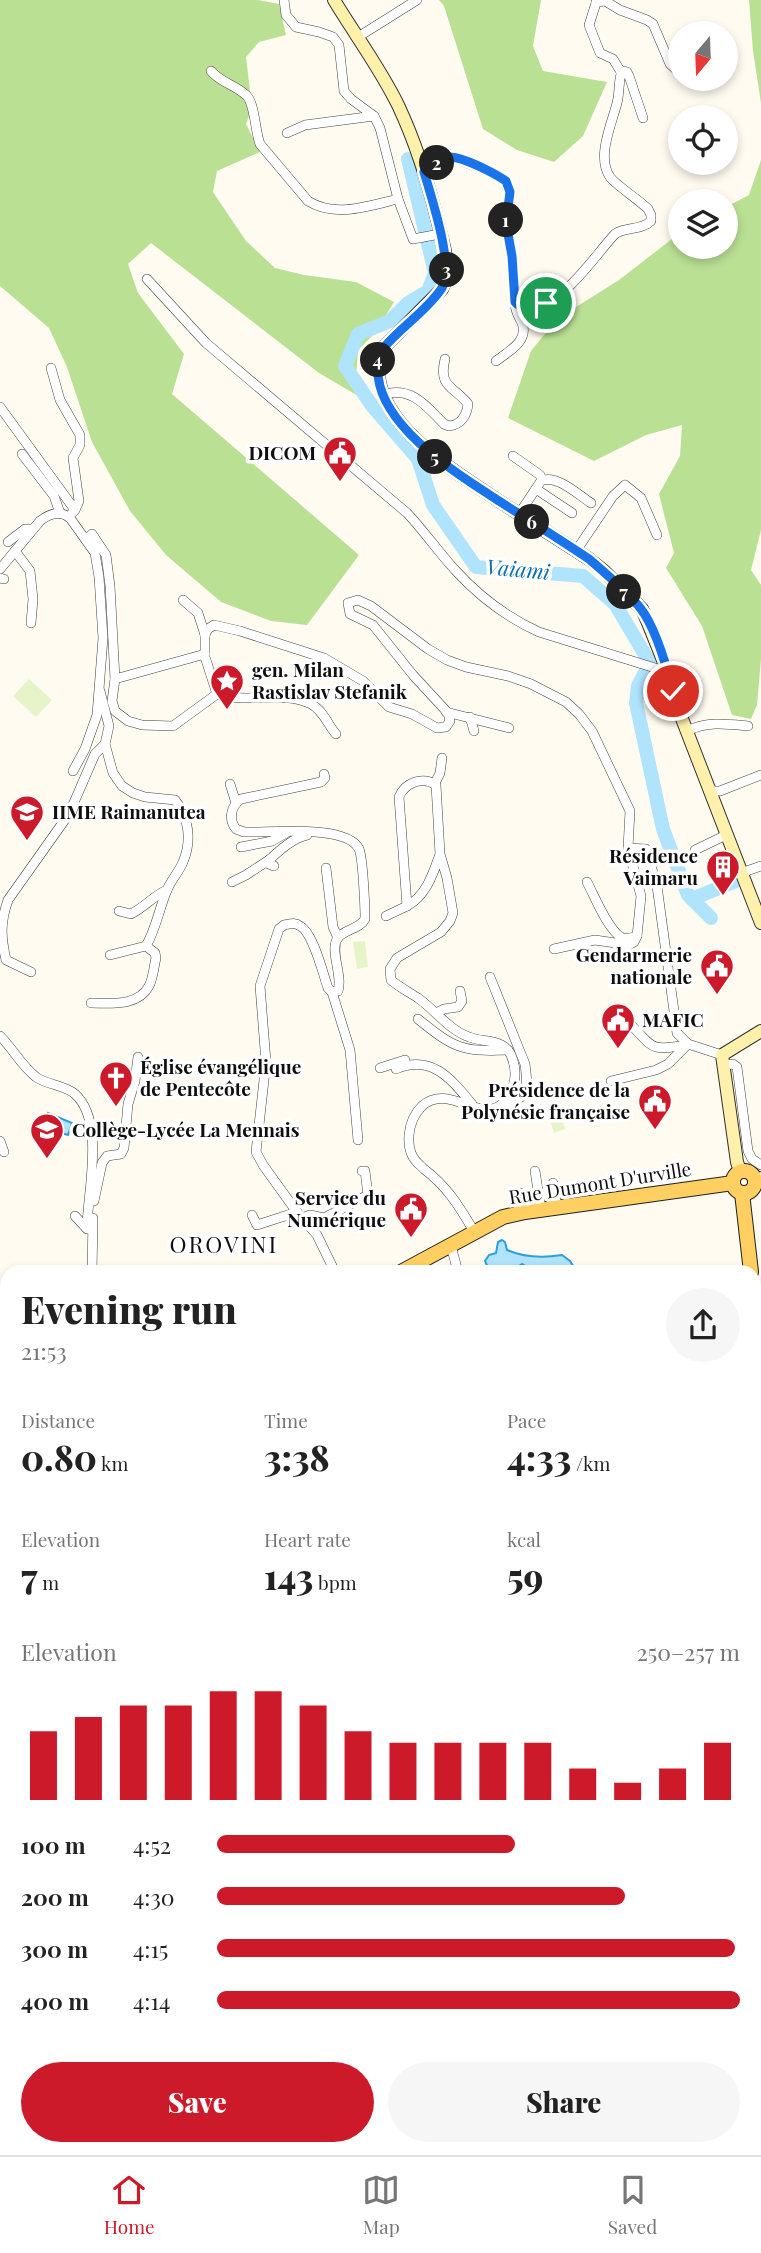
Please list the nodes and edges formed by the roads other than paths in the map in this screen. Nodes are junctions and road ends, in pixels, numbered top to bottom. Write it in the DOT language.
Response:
graph roads {
  1 [pos="284,0"];
  2 [pos="334,0"];
  3 [pos="417,0"];
  4 [pos="597,1"];
  5 [pos="358,37"];
  6 [pos="668,59"];
  7 [pos="211,71"];
  8 [pos="621,72"];
  9 [pos="374,116"];
  10 [pos="643,118"];
  11 [pos="287,133"];
  12 [pos="424,172"];
  13 [pos="398,199"];
  14 [pos="437,235"];
  15 [pos="147,279"];
  16 [pos="515,302"];
  17 [pos="445,359"];
  18 [pos="496,361"];
  19 [pos="51,368"];
  20 [pos="384,394"];
  21 [pos="0,408"];
  22 [pos="22,454"];
  23 [pos="513,456"];
  24 [pos="542,480"];
  25 [pos="536,489"];
  26 [pos="591,503"];
  27 [pos="68,513"];
  28 [pos="572,513"];
  29 [pos="519,514"];
  30 [pos="33,529"];
  31 [pos="657,535"];
  32 [pos="86,539"];
  33 [pos="8,542"];
  34 [pos="15,551"];
  35 [pos="576,551"];
  36 [pos="0,569"];
  37 [pos="183,600"];
  38 [pos="31,623"];
  39 [pos="205,635"];
  40 [pos="205,654"];
  41 [pos="668,672"];
  42 [pos="115,679"];
  43 [pos="100,691"];
  44 [pos="217,694"];
  45 [pos="446,712"];
  46 [pos="470,718"];
  47 [pos="748,726"];
  48 [pos="509,729"];
  49 [pos="474,731"];
  50 [pos="687,731"];
  51 [pos="336,734"];
  52 [pos="105,744"];
  53 [pos="442,758"];
  54 [pos="72,771"];
  55 [pos="324,774"];
  56 [pos="761,775"];
  57 [pos="435,783"];
  58 [pos="230,784"];
  59 [pos="709,791"];
  60 [pos="236,803"];
  61 [pos="288,832"];
  62 [pos="319,833"];
  63 [pos="726,835"];
  64 [pos="241,847"];
  65 [pos="628,848"];
  66 [pos="695,850"];
  67 [pos="440,854"];
  68 [pos="761,866"];
  69 [pos="326,868"];
  70 [pos="741,873"];
  71 [pos="232,882"];
  72 [pos="587,882"];
  73 [pos="167,890"];
  74 [pos="407,906"];
  75 [pos="119,911"];
  76 [pos="386,916"];
  77 [pos="761,923"];
  78 [pos="637,936"];
  79 [pos="338,938"];
  80 [pos="146,946"];
  81 [pos="554,949"];
  82 [pos="110,956"];
  83 [pos="32,972"];
  84 [pos="490,977"];
  85 [pos="460,990"];
  86 [pos="332,992"];
  87 [pos="90,1003"];
  88 [pos="436,1013"];
  89 [pos="418,1019"];
  90 [pos="629,1023"];
  91 [pos="761,1031"];
  92 [pos="0,1036"];
  93 [pos="688,1044"];
  94 [pos="508,1049"];
  95 [pos="138,1057"];
  96 [pos="722,1060"];
  97 [pos="417,1063"];
  98 [pos="380,1068"];
  99 [pos="396,1069"];
  100 [pos="611,1081"];
  101 [pos="501,1105"];
  102 [pos="477,1109"];
  103 [pos="742,1121"];
  104 [pos="358,1140"];
  105 [pos="0,1141"];
  106 [pos="4,1152"];
  107 [pos="761,1165"];
  108 [pos="362,1171"];
  109 [pos="535,1171"];
  110 [pos="758,1179"];
  111 [pos="738,1182"];
  112 [pos="553,1183"];
  113 [pos="520,1193"];
  114 [pos="557,1207"];
  115 [pos="541,1209"];
  116 [pos="518,1213"];
  117 [pos="252,1215"];
  118 [pos="299,1215"];
  119 [pos="75,1216"];
  120 [pos="87,1226"];
  121 [pos="475,1233"];
  122 [pos="450,1247"];
  123 [pos="89,1265"];
  124 [pos="89,1265"];
  125 [pos="332,1265"];
  126 [pos="415,1265"];
  127 [pos="456,1265"];
  128 [pos="754,1265"];
  1 -- 9 [label="street"];
  2 -- 5 [label="street"];
  3 -- 5 [label="street"];
  4 -- 6 [label="street"];
  4 -- 8 [label="street"];
  5 -- 12 [label="street"];
  7 -- 13 [label="street"];
  8 -- 10 [label="street"];
  8 -- 16 [label="street"];
  9 -- 11 [label="street"];
  9 -- 13 [label="street"];
  12 -- 14 [label="street"];
  12 -- 16 [label="street"];
  13 -- 14 [label="street"];
  14 -- 20 [label="street"];
  15 -- 41 [label="street"];
  16 -- 18 [label="street"];
  17 -- 20 [label="street"];
  19 -- 27 [label="street"];
  20 -- 29 [label="street"];
  21 -- 27 [label="street"];
  22 -- 27 [label="street"];
  23 -- 24 [label="street"];
  24 -- 25 [label="street"];
  24 -- 26 [label="street"];
  25 -- 28 [label="street"];
  25 -- 29 [label="street"];
  27 -- 30 [label="street"];
  27 -- 32 [label="street"];
  29 -- 35 [label="street"];
  30 -- 33 [label="street"];
  30 -- 34 [label="street"];
  31 -- 35 [label="street"];
  32 -- 42 [label="street"];
  32 -- 43 [label="street"];
  34 -- 36 [label="street"];
  34 -- 38 [label="street"];
  35 -- 41 [label="street"];
  37 -- 39 [label="street"];
  39 -- 40 [label="street"];
  39 -- 45 [label="street"];
  40 -- 42 [label="street"];
  40 -- 44 [label="street"];
  41 -- 50 [label="street"];
  42 -- 44 [label="street"];
  43 -- 52 [label="street"];
  43 -- 54 [label="street"];
  44 -- 51 [label="street"];
  45 -- 46 [label="street"];
  45 -- 65 [label="street"];
  46 -- 48 [label="street"];
  46 -- 49 [label="street"];
  47 -- 50 [label="street"];
  50 -- 59 [label="street"];
  52 -- 73 [label="street"];
  52 -- 83 [label="street"];
  53 -- 57 [label="street"];
  55 -- 60 [label="street"];
  56 -- 59 [label="street"];
  57 -- 67 [label="street"];
  57 -- 74 [label="street"];
  58 -- 60 [label="street"];
  59 -- 63 [label="street"];
  60 -- 61 [label="street"];
  61 -- 62 [label="street"];
  61 -- 64 [label="street"];
  62 -- 71 [label="street"];
  62 -- 79 [label="street"];
  63 -- 66 [label="street"];
  63 -- 70 [label="street"];
  65 -- 78 [label="street"];
  65 -- 93 [label="street"];
  67 -- 74 [label="street"];
  67 -- 88 [label="street"];
  68 -- 70 [label="street"];
  69 -- 79 [label="street"];
  70 -- 77 [label="street"];
  72 -- 78 [label="street"];
  73 -- 75 [label="street"];
  73 -- 80 [label="street"];
  74 -- 76 [label="street"];
  78 -- 81 [label="street"];
  79 -- 86 [label="street"];
  80 -- 82 [label="street"];
  80 -- 87 [label="street"];
  84 -- 101 [label="street"];
  85 -- 88 [label="street"];
  86 -- 104 [label="street"];
  86 -- 118 [label="street"];
  88 -- 94 [label="street"];
  89 -- 94 [label="street"];
  90 -- 93 [label="street"];
  91 -- 96 [label="street"];
  92 -- 120 [label="street"];
  93 -- 96 [label="street"];
  93 -- 100 [label="street"];
  94 -- 101 [label="street"];
  95 -- 124 [label="street"];
  96 -- 103 [label="street"];
  97 -- 98 [label="street"];
  97 -- 99 [label="street"];
  97 -- 102 [label="street"];
  101 -- 102 [label="street"];
  102 -- 121 [label="street"];
  103 -- 107 [label="street"];
  103 -- 111 [label="street"];
  105 -- 106 [label="street"];
  108 -- 118 [label="street"];
  109 -- 115 [label="street"];
  110 -- 111 [label="main road"];
  111 -- 114 [label="main road, Rue Dumont D'urville"];
  111 -- 128 [label="main road"];
  112 -- 114 [label="street"];
  113 -- 116 [label="street"];
  114 -- 115 [label="main road, Rue Dumont D'urville"];
  115 -- 116 [label="main road, Rue Dumont D'urville"];
  116 -- 121 [label="main road, Rue Dumont D'urville"];
  117 -- 118 [label="street"];
  118 -- 125 [label="street"];
  119 -- 120 [label="street"];
  120 -- 123 [label="street"];
  121 -- 122 [label="main road, Rue Dumont D'urville"];
  122 -- 126 [label="main road, Rue Dumont D'urville"];
  122 -- 127 [label="street"];
}
